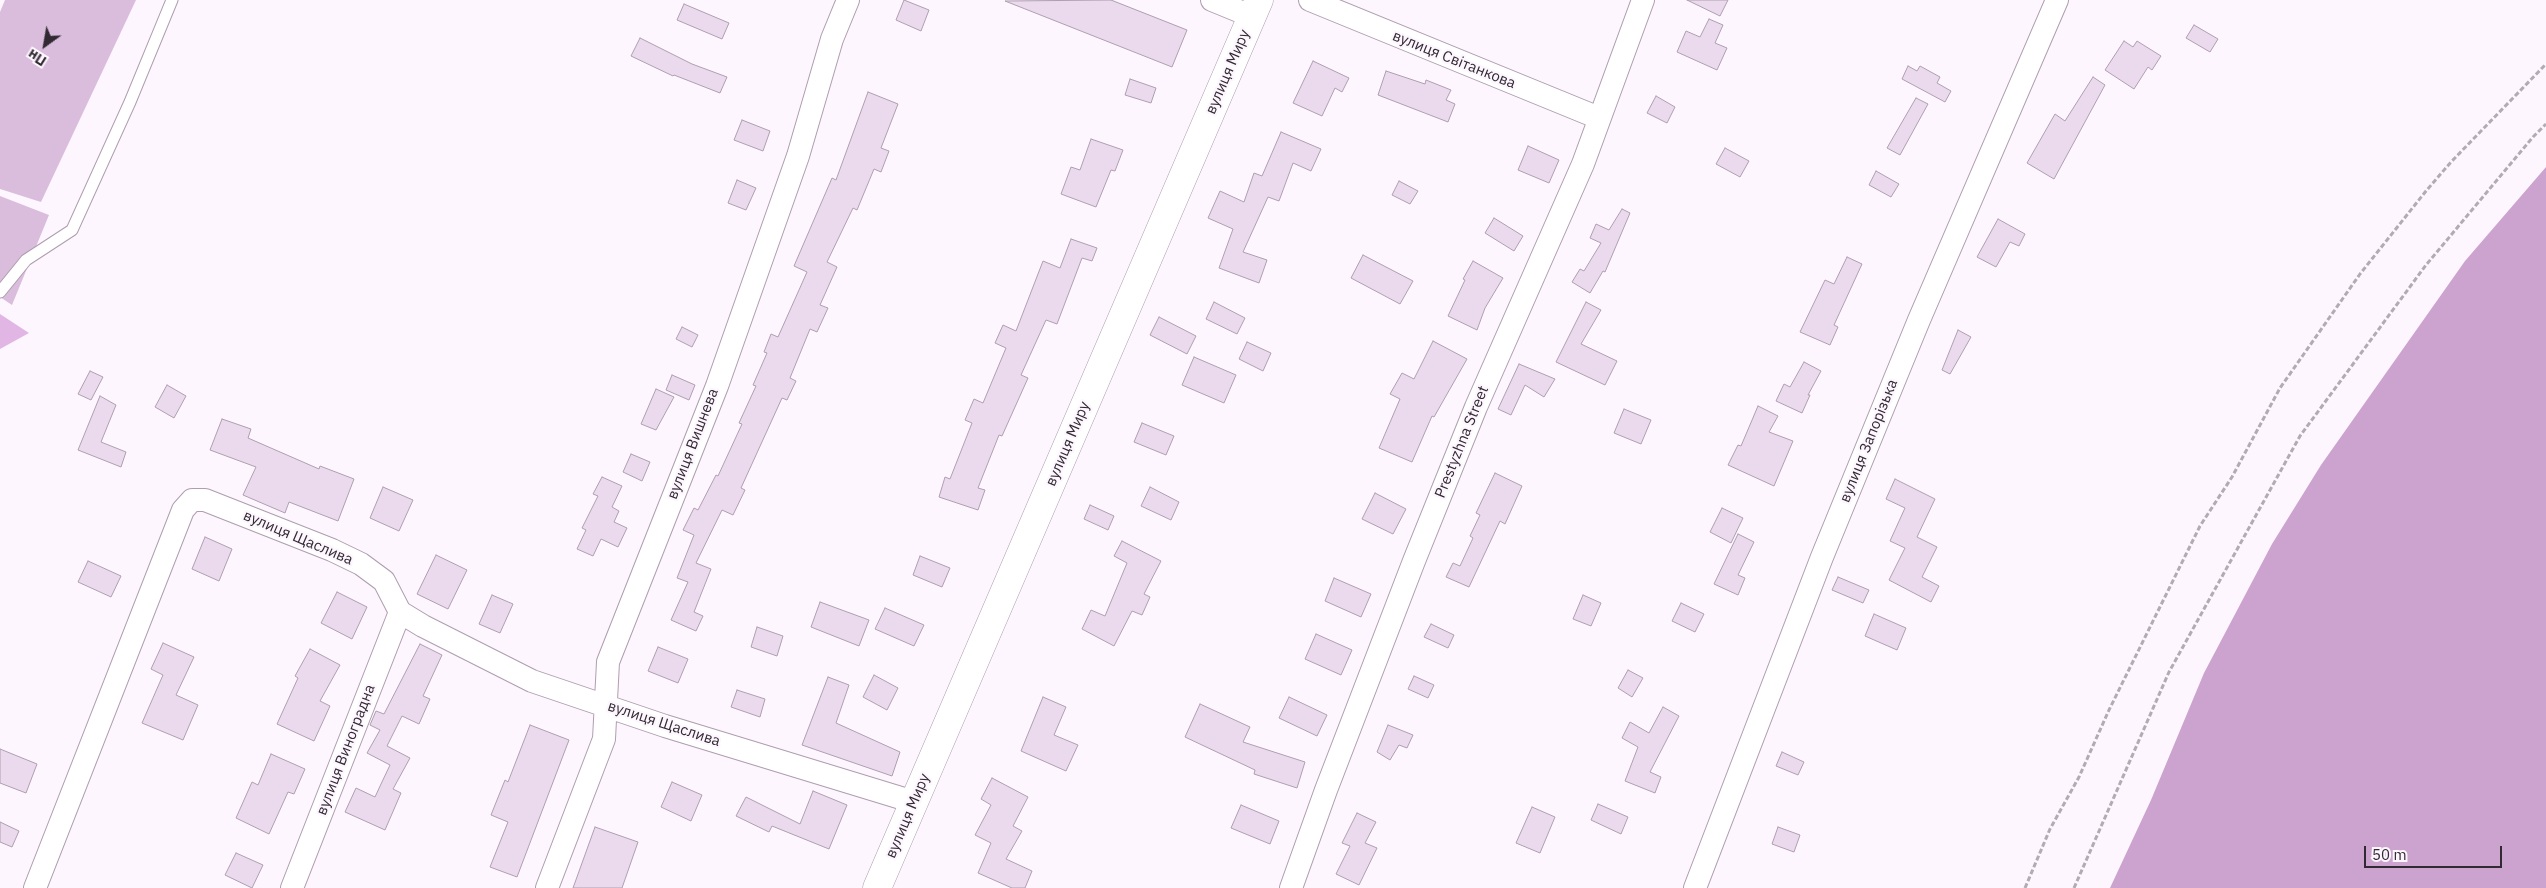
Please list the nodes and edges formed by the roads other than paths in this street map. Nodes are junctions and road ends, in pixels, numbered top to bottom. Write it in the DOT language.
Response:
graph roads {
  1 [pos="172,0"];
  2 [pos="848,0"];
  3 [pos="1212,0"];
  4 [pos="1310,0"];
  5 [pos="1644,0"];
  6 [pos="2057,0"];
  7 [pos="1255,8"];
  8 [pos="1599,118"];
  9 [pos="0,292"];
  10 [pos="400,612"];
  11 [pos="604,705"];
  12 [pos="914,802"];
  13 [pos="35,888"];
  14 [pos="292,888"];
  15 [pos="547,888"];
  16 [pos="877,888"];
  17 [pos="1291,888"];
  18 [pos="1695,888"];
  1 -- 9 [label="lane"];
  2 -- 11 [label="street, вулиця Вишнева"];
  3 -- 7 [label="street"];
  4 -- 8 [label="street, вулиця Світанкова"];
  5 -- 8 [label="street, Prestyzhna Street"];
  6 -- 18 [label="street, вулиця Запорізька"];
  7 -- 12 [label="street, вулиця Миру"];
  8 -- 17 [label="street, Prestyzhna Street"];
  10 -- 11 [label="street, вулиця Щаслива"];
  10 -- 13 [label="street, вулиця Щаслива"];
  10 -- 14 [label="street, вулиця Виноградна"];
  11 -- 12 [label="street, вулиця Щаслива"];
  11 -- 15 [label="street, вулиця Вишнева"];
  12 -- 16 [label="street, вулиця Миру"];
}
